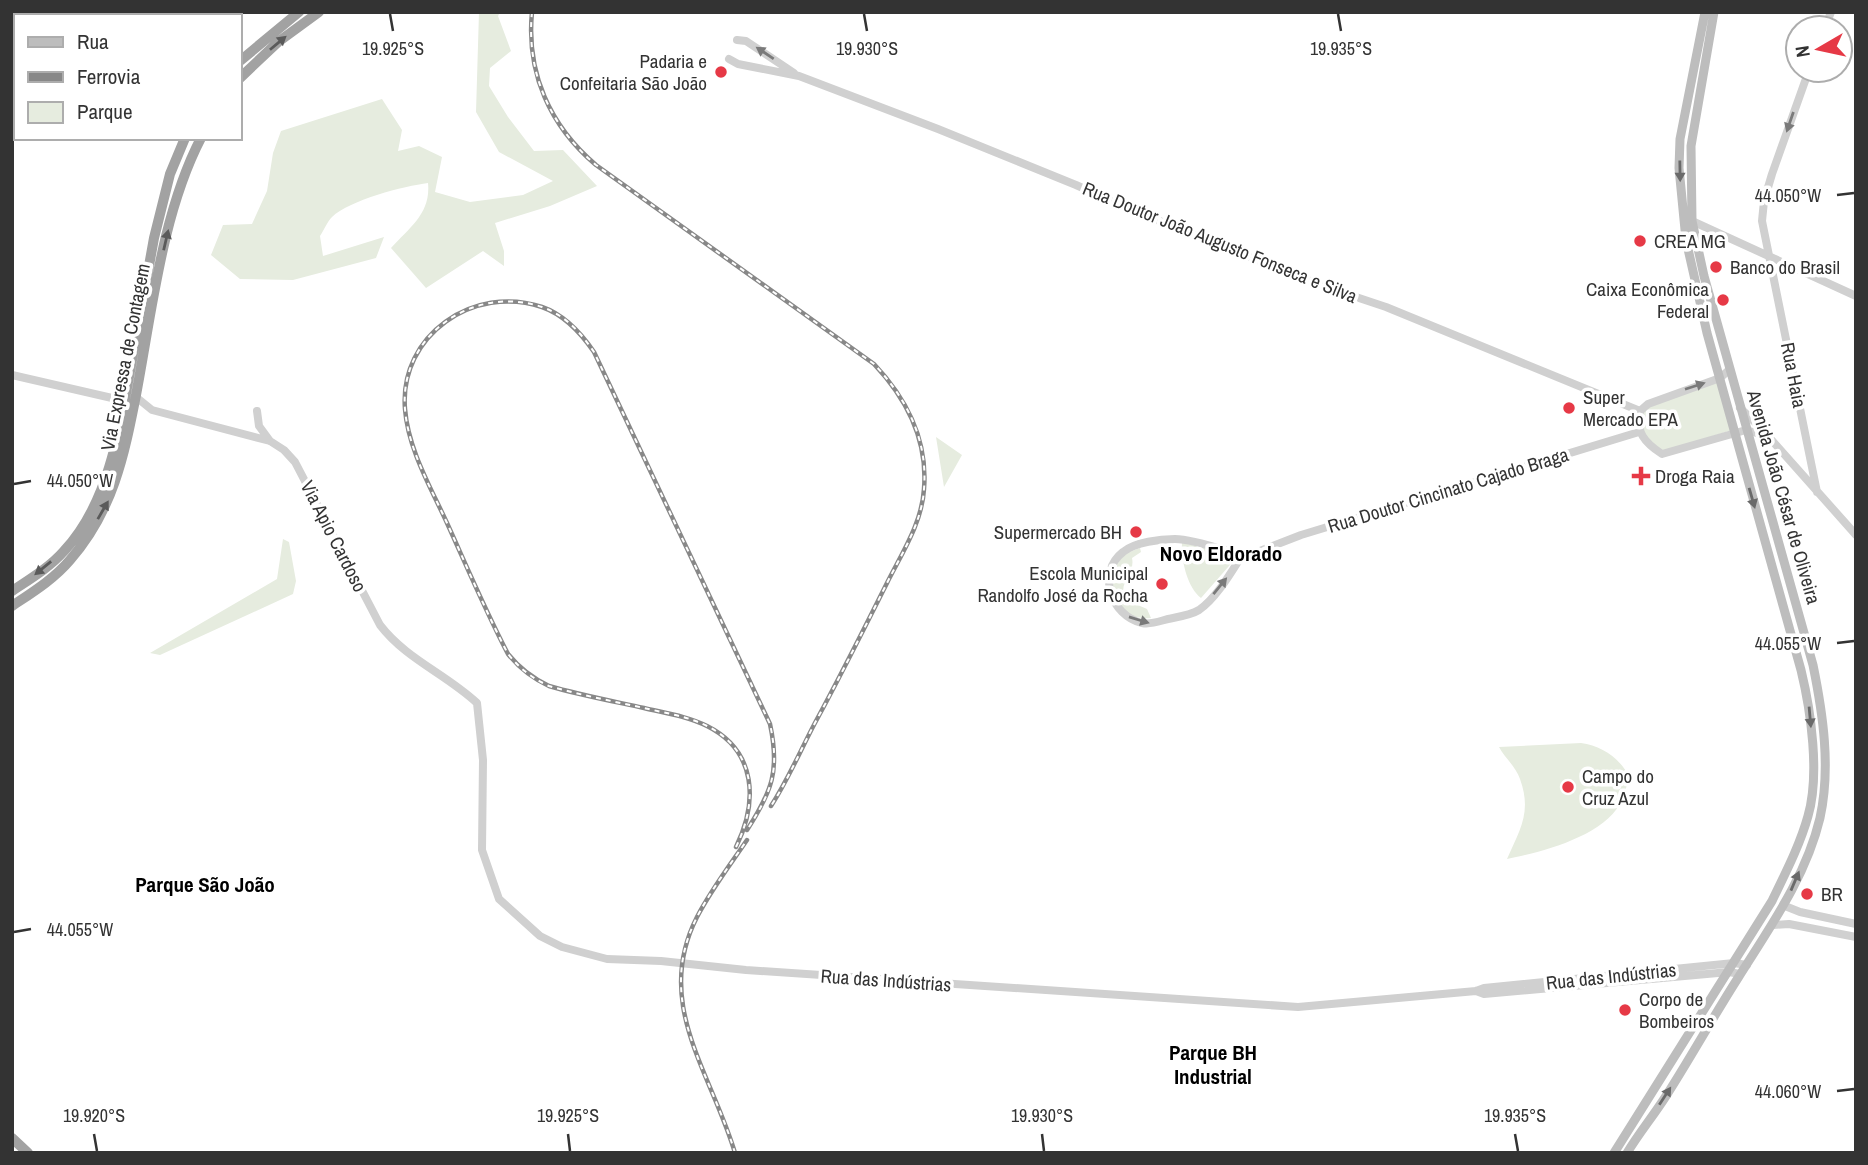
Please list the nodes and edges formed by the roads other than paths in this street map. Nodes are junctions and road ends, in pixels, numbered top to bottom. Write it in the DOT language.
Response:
graph roads {
  1 [pos="299,12"];
  2 [pos="319,12"];
  3 [pos="1705,12"];
  4 [pos="1714,12"];
  5 [pos="737,40"];
  6 [pos="242,59"];
  7 [pos="729,59"];
  8 [pos="242,76"];
  9 [pos="799,76"];
  10 [pos="1805,84"];
  11 [pos="185,140"];
  12 [pos="200,140"];
  13 [pos="1692,220"];
  14 [pos="1770,258"];
  15 [pos="1856,296"];
  16 [pos="1729,370"];
  17 [pos="12,375"];
  18 [pos="1720,377"];
  19 [pos="130,399"];
  20 [pos="1740,408"];
  21 [pos="152,410"];
  22 [pos="257,411"];
  23 [pos="1640,411"];
  24 [pos="132,413"];
  25 [pos="1746,430"];
  26 [pos="1639,432"];
  27 [pos="1735,432"];
  28 [pos="1767,436"];
  29 [pos="270,441"];
  30 [pos="1817,492"];
  31 [pos="1855,533"];
  32 [pos="1242,555"];
  33 [pos="12,592"];
  34 [pos="12,606"];
  35 [pos="478,716"];
  36 [pos="1785,906"];
  37 [pos="1856,924"];
  38 [pos="1773,925"];
  39 [pos="1856,937"];
  40 [pos="1746,965"];
  41 [pos="1732,967"];
  42 [pos="1741,974"];
  43 [pos="12,1138"];
  44 [pos="27,1153"];
  45 [pos="1614,1153"];
  46 [pos="1627,1153"];
  1 -- 6 [label="highway"];
  8 -- 2 [label="highway, one-way"];
  3 -- 18 [label="main road, Avenida João César de Oliveira, one-way"];
  4 -- 13 [label="main road, Avenida João César de Oliveira"];
  9 -- 5 [label="street, Rua Doutor João Augusto Fonseca e Silva, one-way"];
  7 -- 9 [label="street, Rua Doutor João Augusto Fonseca e Silva"];
  9 -- 23 [label="street, Rua Doutor João Augusto Fonseca e Silva"];
  10 -- 14 [label="street, Rua Haia, one-way"];
  11 -- 19 [label="highway, Via Expressa de Contagem"];
  19 -- 12 [label="highway, Via Expressa de Contagem, one-way"];
  13 -- 14 [label="street"];
  13 -- 16 [label="main road, Avenida João César de Oliveira"];
  14 -- 15 [label="street"];
  14 -- 30 [label="street, Rua Haia"];
  16 -- 18 [label="street"];
  16 -- 20 [label="main road, Avenida João César de Oliveira"];
  17 -- 19 [label="street"];
  23 -- 18 [label="street, one-way"];
  18 -- 27 [label="main road, Avenida João César de Oliveira"];
  19 -- 21 [label="street, Via Apio Cardoso"];
  19 -- 24 [label="highway, Via Expressa de Contagem"];
  19 -- 33 [label="highway, Via Expressa de Contagem, one-way"];
  20 -- 25 [label="main road, Avenida João César de Oliveira"];
  20 -- 28 [label="street"];
  21 -- 24 [label="street, Via Apio Cardoso"];
  21 -- 29 [label="street, Via Apio Cardoso"];
  22 -- 29 [label="street"];
  23 -- 26 [label="street"];
  34 -- 24 [label="highway, Via Expressa de Contagem, one-way"];
  25 -- 27 [label="street"];
  25 -- 28 [label="street"];
  36 -- 25 [label="main road, Avenida João César de Oliveira, one-way"];
  26 -- 27 [label="street"];
  26 -- 32 [label="street, Rua Doutor Cincinato Cajado Braga"];
  27 -- 41 [label="main road, Avenida João César de Oliveira, one-way"];
  28 -- 30 [label="street"];
  29 -- 35 [label="street, Via Apio Cardoso"];
  30 -- 31 [label="street"];
  32 -- 32 [label="street, one-way"];
  35 -- 41 [label="street, Rua das Indústrias"];
  36 -- 37 [label="street"];
  36 -- 38 [label="main road, Avenida João César de Oliveira"];
  38 -- 39 [label="street"];
  38 -- 40 [label="main road, Avenida João César de Oliveira"];
  40 -- 41 [label="street, Rua das Indústrias"];
  40 -- 42 [label="main road, Avenida João César de Oliveira"];
  41 -- 42 [label="street, Rua das Indústrias"];
  41 -- 45 [label="main road, Avenida João César de Oliveira"];
  46 -- 42 [label="main road, Avenida João César de Oliveira, one-way"];
  43 -- 44 [label="highway"];
}
